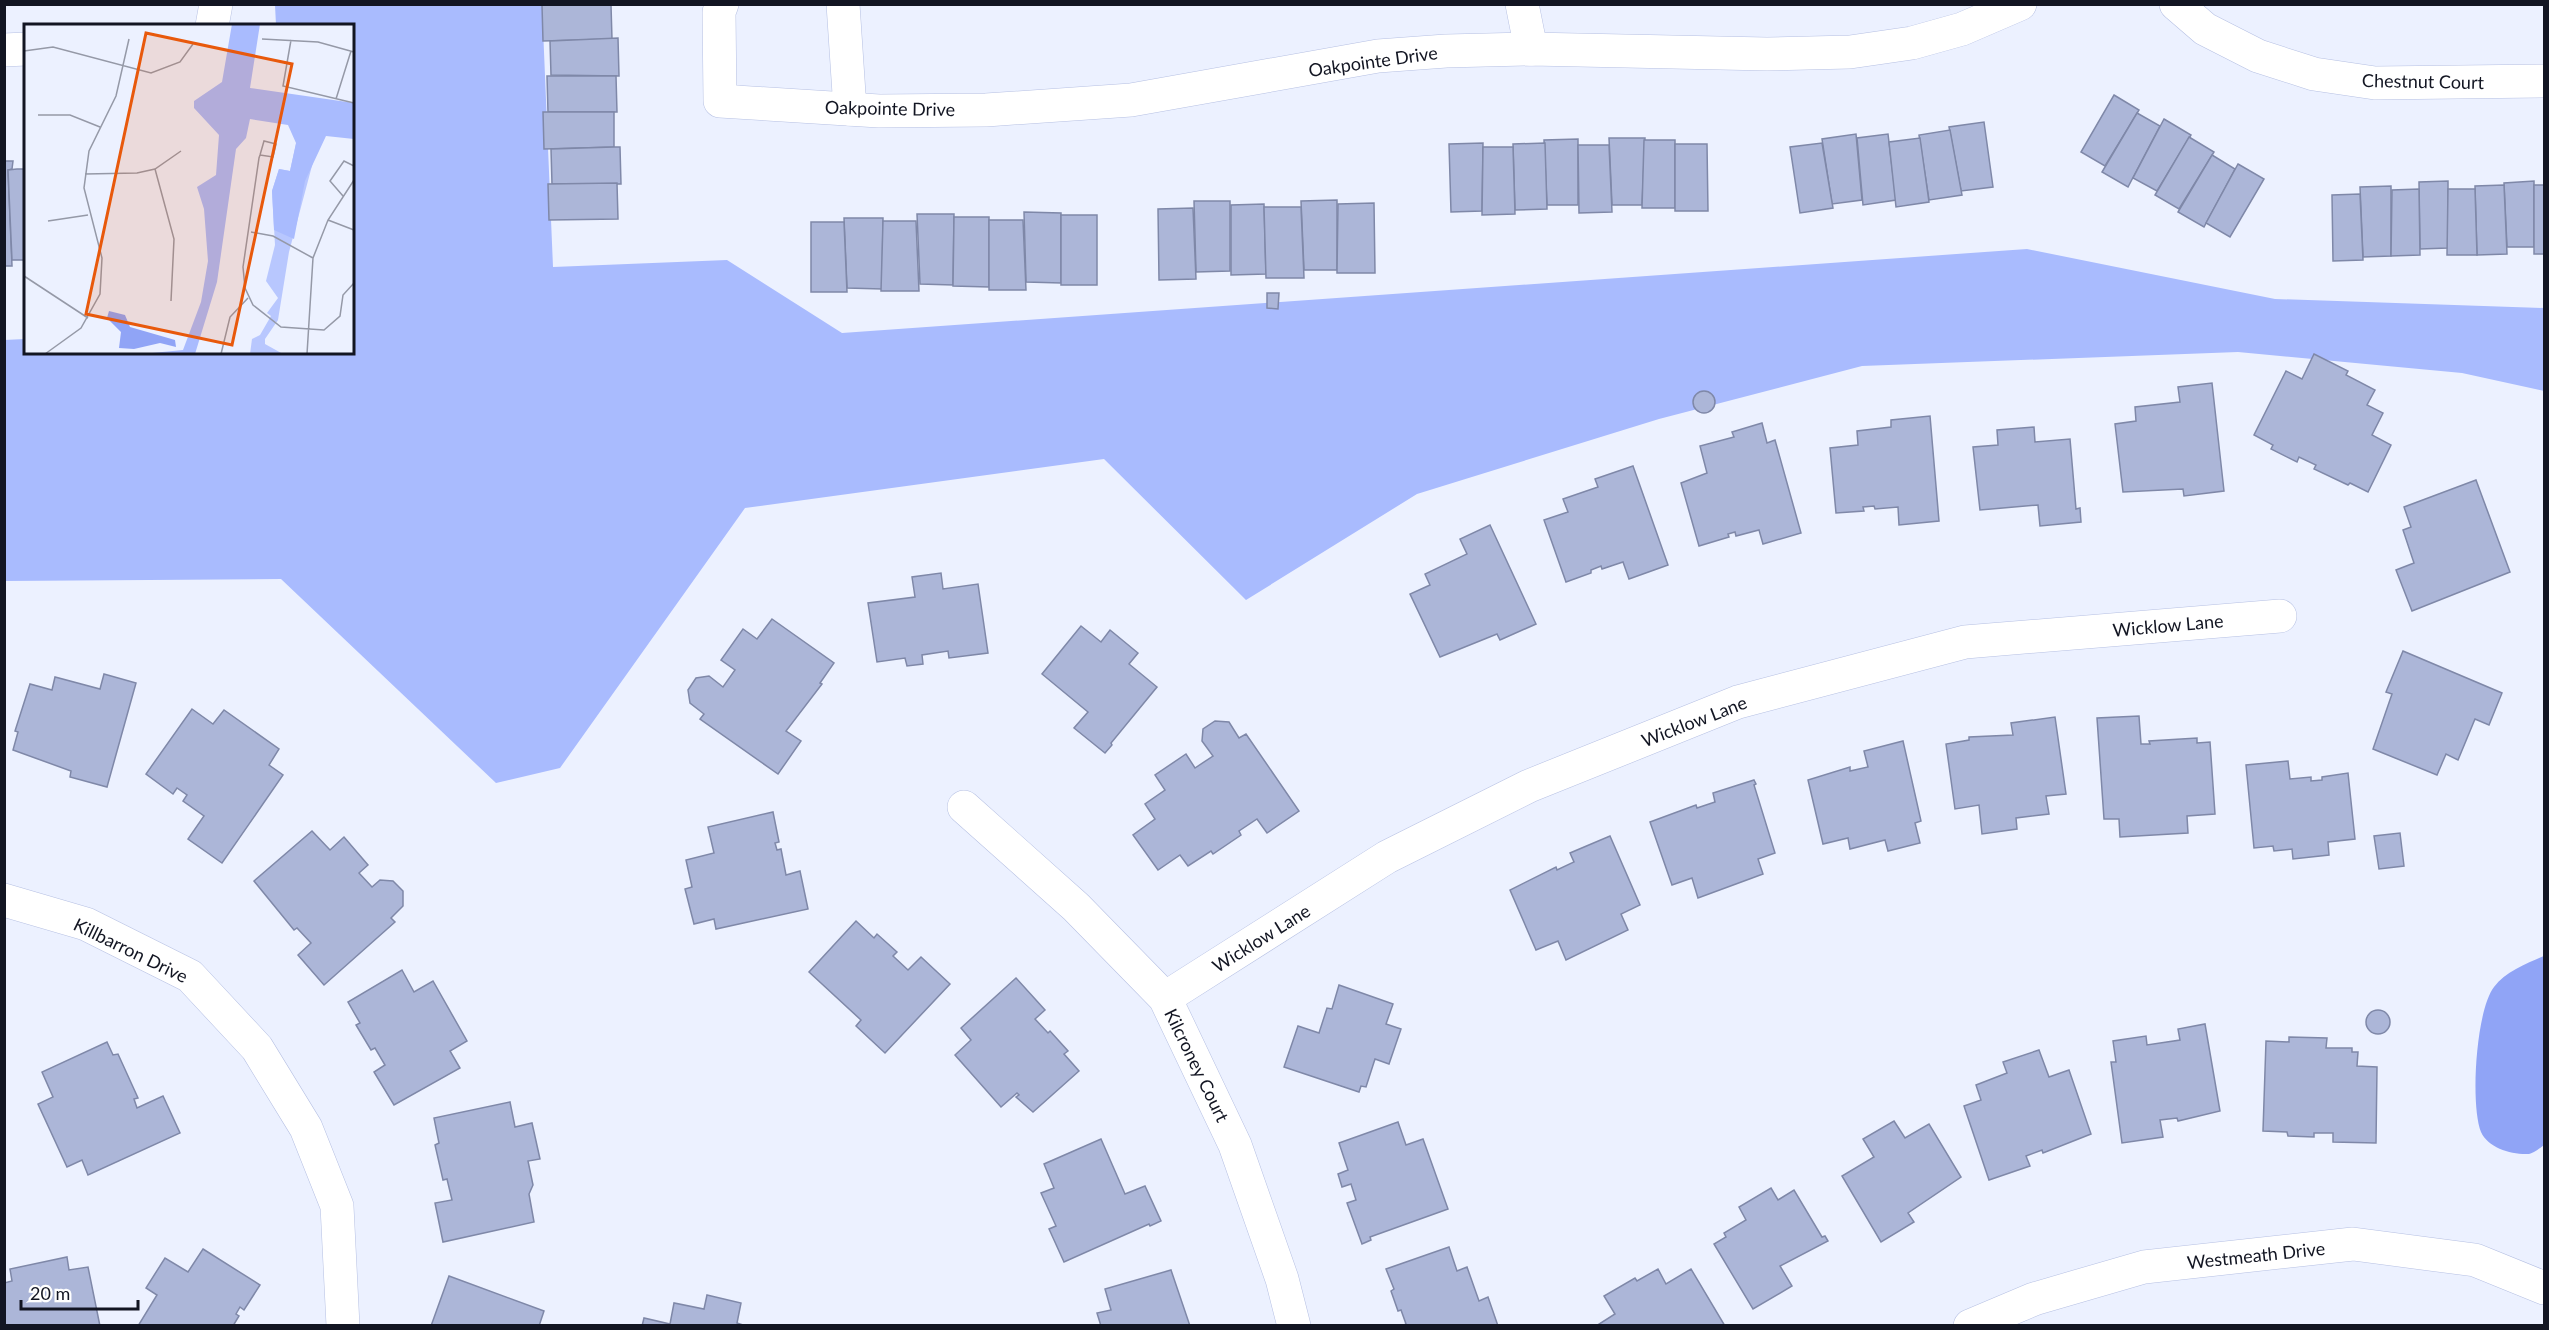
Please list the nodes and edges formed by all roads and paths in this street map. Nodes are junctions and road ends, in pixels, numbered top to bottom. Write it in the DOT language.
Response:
graph roads {
  1 [pos="216,4"];
  2 [pos="722,4"];
  3 [pos="843,4"];
  4 [pos="1522,4"];
  5 [pos="2020,4"];
  6 [pos="2176,4"];
  7 [pos="212,24"];
  8 [pos="24,49"];
  9 [pos="4,50"];
  10 [pos="1531,50"];
  11 [pos="2544,81"];
  12 [pos="850,109"];
  13 [pos="2280,616"];
  14 [pos="964,807"];
  15 [pos="4,900"];
  16 [pos="1165,998"];
  17 [pos="2544,1288"];
  18 [pos="343,1326"];
  19 [pos="1294,1326"];
  20 [pos="1970,1326"];
  1 -- 7 [label="street"];
  2 -- 12 [label="street, Oakpointe Drive"];
  3 -- 12 [label="street"];
  4 -- 10 [label="street"];
  5 -- 10 [label="street, Oakpointe Drive"];
  6 -- 11 [label="street, Chestnut Court"];
  8 -- 9 [label="street"];
  10 -- 12 [label="street, Oakpointe Drive"];
  13 -- 16 [label="street, Wicklow Lane"];
  14 -- 16 [label="street, Kilcroney Court"];
  15 -- 18 [label="street, Killbarron Drive"];
  16 -- 19 [label="street, Kilcroney Court"];
  17 -- 20 [label="street, Westmeath Drive"];
}
